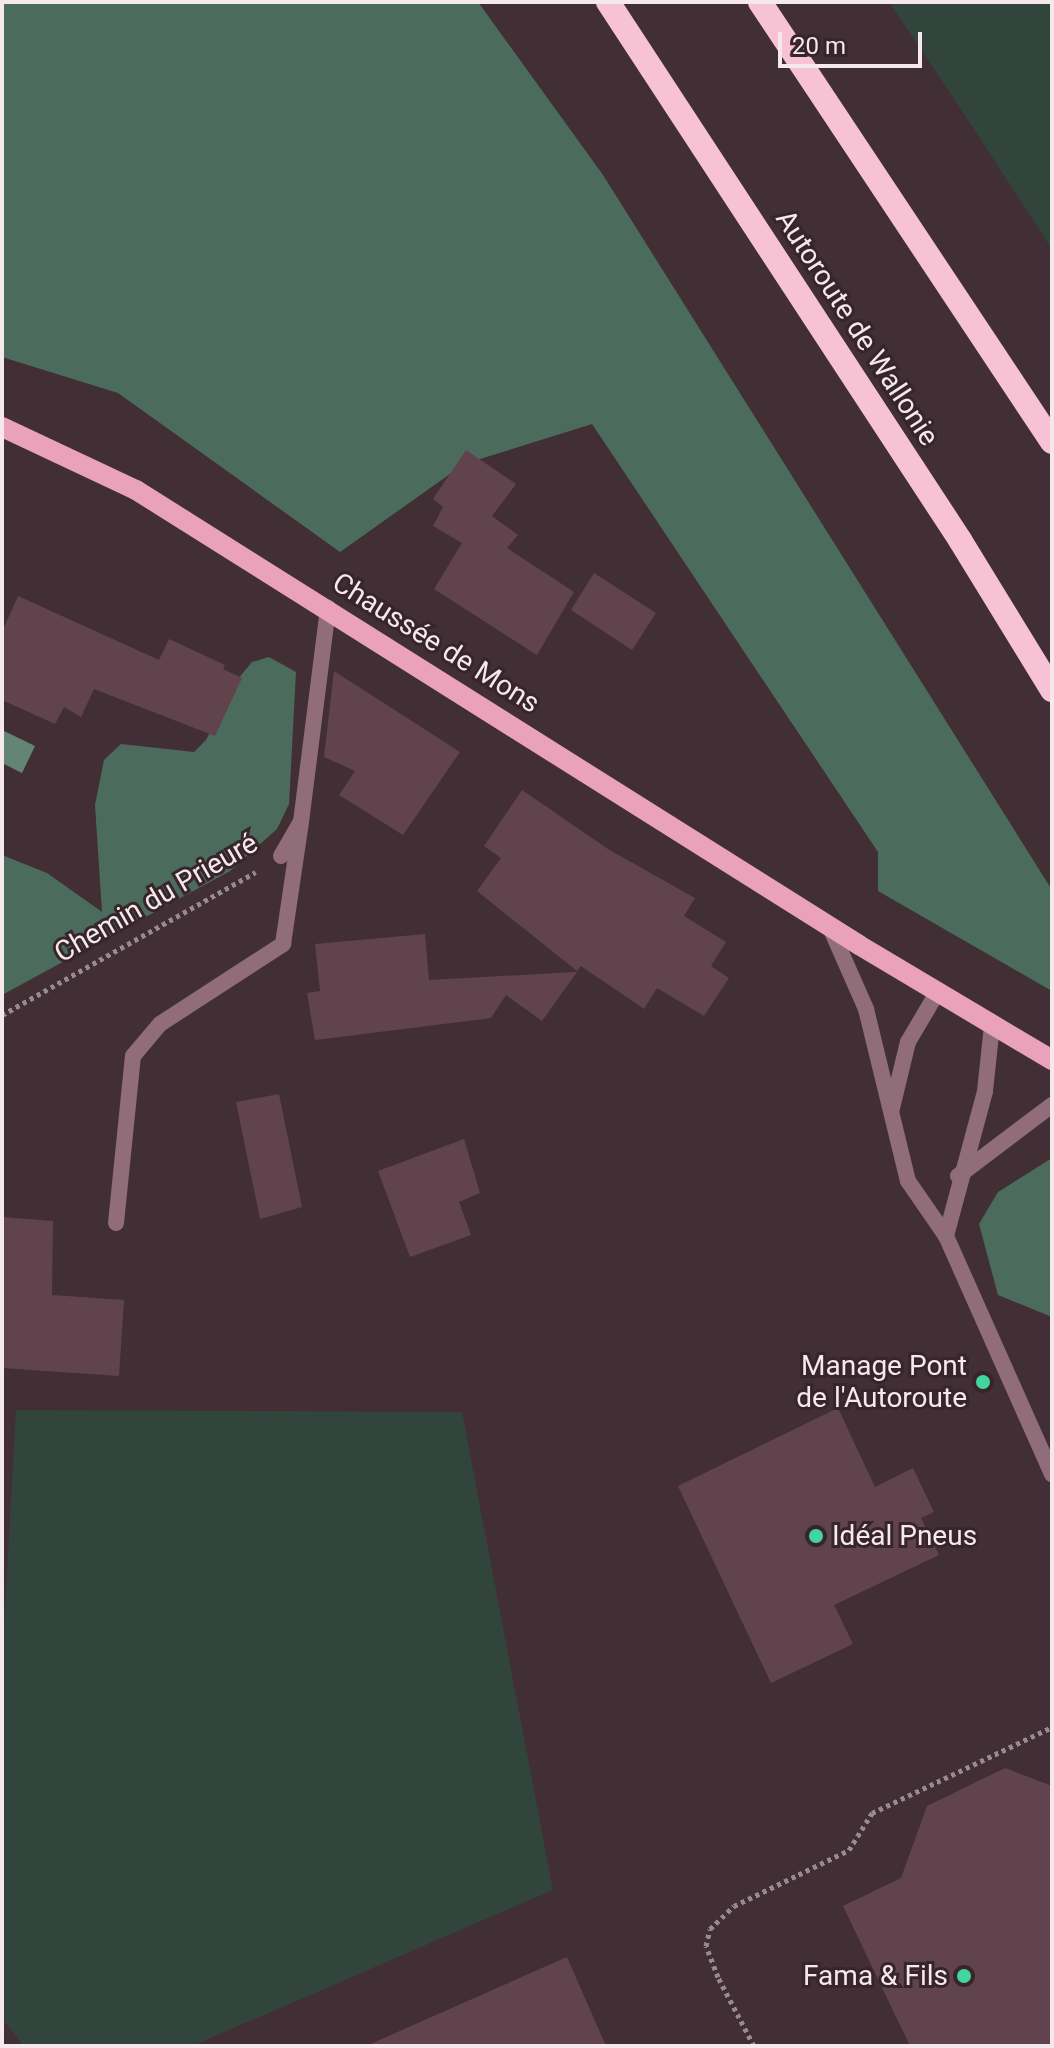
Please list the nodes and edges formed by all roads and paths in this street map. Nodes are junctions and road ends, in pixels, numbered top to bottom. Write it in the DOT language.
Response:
graph roads {
  1 [pos="608,2"];
  2 [pos="760,2"];
  3 [pos="2,427"];
  4 [pos="1052,442"];
  5 [pos="328,608"];
  6 [pos="1052,690"];
  7 [pos="301,822"];
  8 [pos="281,856"];
  9 [pos="829,925"];
  10 [pos="937,993"];
  11 [pos="2,1015"];
  12 [pos="992,1025"];
  13 [pos="1052,1060"];
  14 [pos="1052,1105"];
  15 [pos="891,1109"];
  16 [pos="958,1176"];
  17 [pos="116,1223"];
  18 [pos="946,1236"];
  19 [pos="1052,1474"];
  20 [pos="1052,1727"];
  21 [pos="754,2046"];
  1 -- 6 [label="highway, Autoroute de Wallonie"];
  2 -- 4 [label="highway"];
  3 -- 5 [label="main road, Chaussée de Mons"];
  5 -- 7 [label="street, Chemin du Prieuré"];
  5 -- 9 [label="main road, Chaussée de Mons"];
  7 -- 8 [label="street, Chemin du Prieuré"];
  7 -- 17 [label="street"];
  8 -- 11 [label="path, Chemin du Prieuré"];
  9 -- 10 [label="main road, Chaussée de Mons"];
  9 -- 15 [label="street"];
  10 -- 12 [label="main road, Chaussée de Mons"];
  10 -- 15 [label="street"];
  12 -- 13 [label="main road"];
  12 -- 16 [label="street"];
  14 -- 16 [label="street"];
  15 -- 18 [label="street"];
  16 -- 18 [label="street"];
  18 -- 19 [label="street"];
  20 -- 21 [label="path"];
}
